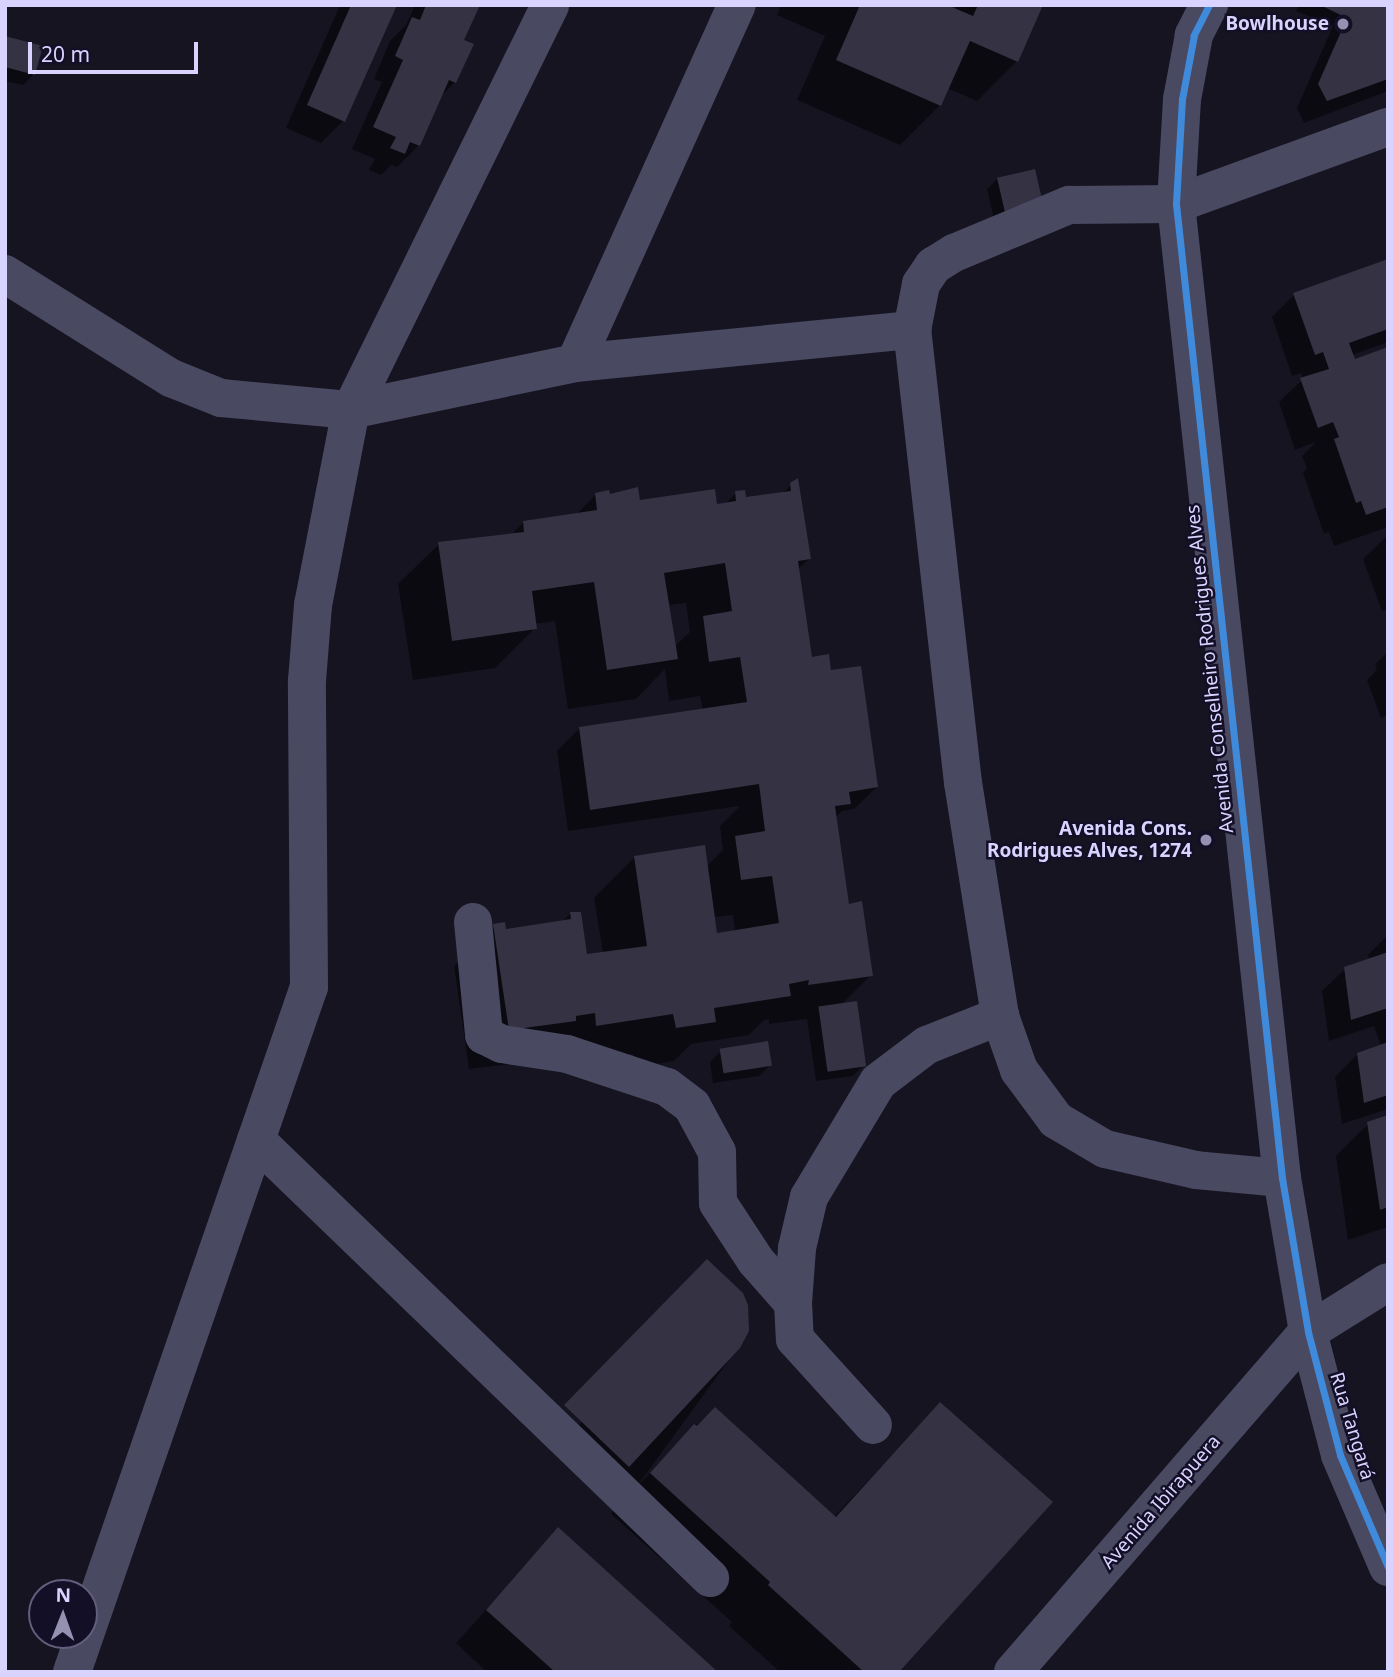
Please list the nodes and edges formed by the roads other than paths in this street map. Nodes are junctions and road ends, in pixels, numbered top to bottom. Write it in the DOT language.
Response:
graph roads {
  1 [pos="550,5"];
  2 [pos="737,5"];
  3 [pos="1209,5"];
  4 [pos="1388,127"];
  5 [pos="1175,204"];
  6 [pos="5,274"];
  7 [pos="912,330"];
  8 [pos="575,363"];
  9 [pos="351,410"];
  10 [pos="473,922"];
  11 [pos="1000,1016"];
  12 [pos="256,1140"];
  13 [pos="1282,1178"];
  14 [pos="1388,1282"];
  15 [pos="793,1303"];
  16 [pos="1308,1332"];
  17 [pos="873,1425"];
  18 [pos="1388,1567"];
  19 [pos="710,1578"];
  20 [pos="72,1672"];
  21 [pos="1013,1672"];
  1 -- 9 [label="street"];
  2 -- 8 [label="street"];
  3 -- 5 [label="street, Avenida Conselheiro Rodrigues Alves"];
  4 -- 5 [label="street"];
  5 -- 7 [label="street"];
  5 -- 13 [label="street, Avenida Conselheiro Rodrigues Alves"];
  6 -- 9 [label="street"];
  7 -- 8 [label="street"];
  7 -- 11 [label="street"];
  8 -- 9 [label="street"];
  9 -- 12 [label="street"];
  10 -- 15 [label="street"];
  11 -- 13 [label="street"];
  11 -- 15 [label="street"];
  12 -- 19 [label="street"];
  12 -- 20 [label="street"];
  13 -- 16 [label="street, Avenida Conselheiro Rodrigues Alves"];
  14 -- 16 [label="street, Avenida Ibirapuera"];
  15 -- 17 [label="street"];
  16 -- 18 [label="street, Rua Tangará"];
  16 -- 21 [label="street, Avenida Ibirapuera"];
}
